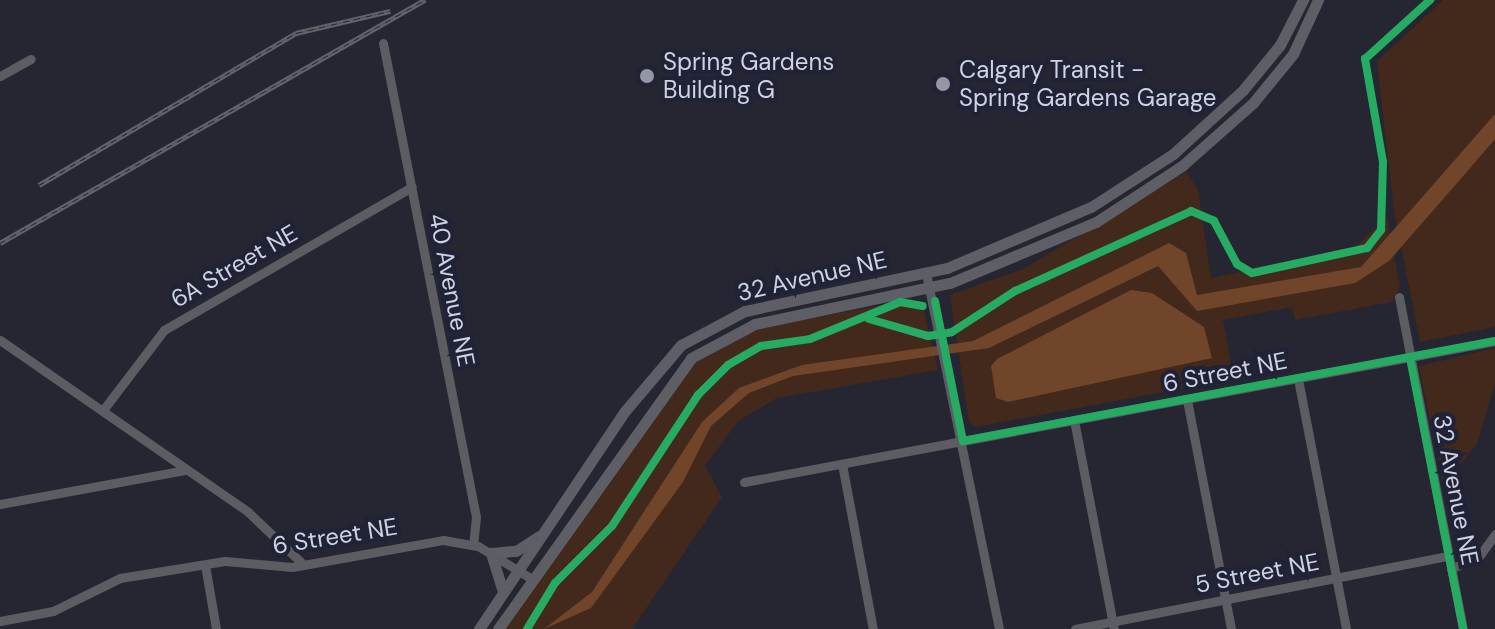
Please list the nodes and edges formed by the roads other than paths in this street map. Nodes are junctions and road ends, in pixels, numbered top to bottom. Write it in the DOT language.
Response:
graph roads {
  1 [pos="1303,0"];
  2 [pos="1318,0"];
  3 [pos="383,43"];
  4 [pos="31,59"];
  5 [pos="0,76"];
  6 [pos="412,187"];
  7 [pos="926,273"];
  8 [pos="931,288"];
  9 [pos="1399,297"];
  10 [pos="0,340"];
  11 [pos="1495,341"];
  12 [pos="1410,358"];
  13 [pos="1298,379"];
  14 [pos="1187,400"];
  15 [pos="103,410"];
  16 [pos="1074,420"];
  17 [pos="963,441"];
  18 [pos="842,464"];
  19 [pos="186,470"];
  20 [pos="744,482"];
  21 [pos="0,504"];
  22 [pos="545,530"];
  23 [pos="1495,534"];
  24 [pos="473,545"];
  25 [pos="491,553"];
  26 [pos="1448,556"];
  27 [pos="205,565"];
  28 [pos="304,565"];
  29 [pos="1451,569"];
  30 [pos="520,570"];
  31 [pos="1336,578"];
  32 [pos="532,579"];
  33 [pos="503,594"];
  34 [pos="1225,600"];
  35 [pos="0,621"];
  36 [pos="1113,625"];
  37 [pos="216,629"];
  38 [pos="479,629"];
  39 [pos="498,629"];
  40 [pos="873,629"];
  41 [pos="999,629"];
  42 [pos="1075,629"];
  43 [pos="1231,629"];
  44 [pos="1346,629"];
  45 [pos="1463,629"];
  1 -- 7 [label="main road, 32 Avenue NE"];
  2 -- 8 [label="main road, 32 Avenue NE"];
  3 -- 6 [label="street, 40 Avenue NE"];
  4 -- 5 [label="street"];
  6 -- 15 [label="street, 6A Street NE"];
  6 -- 24 [label="street, 40 Avenue NE"];
  7 -- 8 [label="street"];
  7 -- 22 [label="main road, 32 Avenue NE"];
  8 -- 17 [label="street"];
  8 -- 32 [label="main road, 32 Avenue NE"];
  9 -- 12 [label="street, 32 Avenue NE"];
  10 -- 15 [label="street"];
  11 -- 12 [label="street, 6 Street NE"];
  12 -- 13 [label="street, 6 Street NE"];
  12 -- 26 [label="street, 32 Avenue NE"];
  13 -- 14 [label="street, 6 Street NE"];
  13 -- 31 [label="street"];
  14 -- 16 [label="street, 6 Street NE"];
  14 -- 34 [label="street"];
  15 -- 19 [label="street"];
  16 -- 17 [label="street, 6 Street NE"];
  16 -- 36 [label="street"];
  17 -- 18 [label="street, 6 Street NE"];
  17 -- 41 [label="street"];
  18 -- 20 [label="street, 6 Street NE"];
  18 -- 40 [label="street"];
  19 -- 21 [label="street"];
  19 -- 28 [label="street"];
  22 -- 25 [label="main road"];
  22 -- 30 [label="main road, 32 Avenue NE"];
  23 -- 29 [label="street"];
  24 -- 25 [label="street, 6 Street NE"];
  24 -- 28 [label="street, 6 Street NE"];
  25 -- 30 [label="street, 6 Street NE"];
  25 -- 33 [label="main road"];
  26 -- 29 [label="street, 32 Avenue NE"];
  26 -- 31 [label="street, 5 Street NE"];
  27 -- 28 [label="street, 6 Street NE"];
  27 -- 35 [label="street, 6 Street NE"];
  27 -- 37 [label="street"];
  29 -- 45 [label="street, 32 Avenue NE"];
  30 -- 32 [label="street, 6 Street NE"];
  30 -- 33 [label="main road, 32 Avenue NE"];
  31 -- 34 [label="street, 5 Street NE"];
  31 -- 44 [label="street"];
  32 -- 39 [label="main road, 32 Avenue NE"];
  33 -- 38 [label="main road, 32 Avenue NE"];
  34 -- 36 [label="street, 5 Street NE"];
  34 -- 43 [label="street"];
  36 -- 42 [label="street, 5 Street NE"];
}
